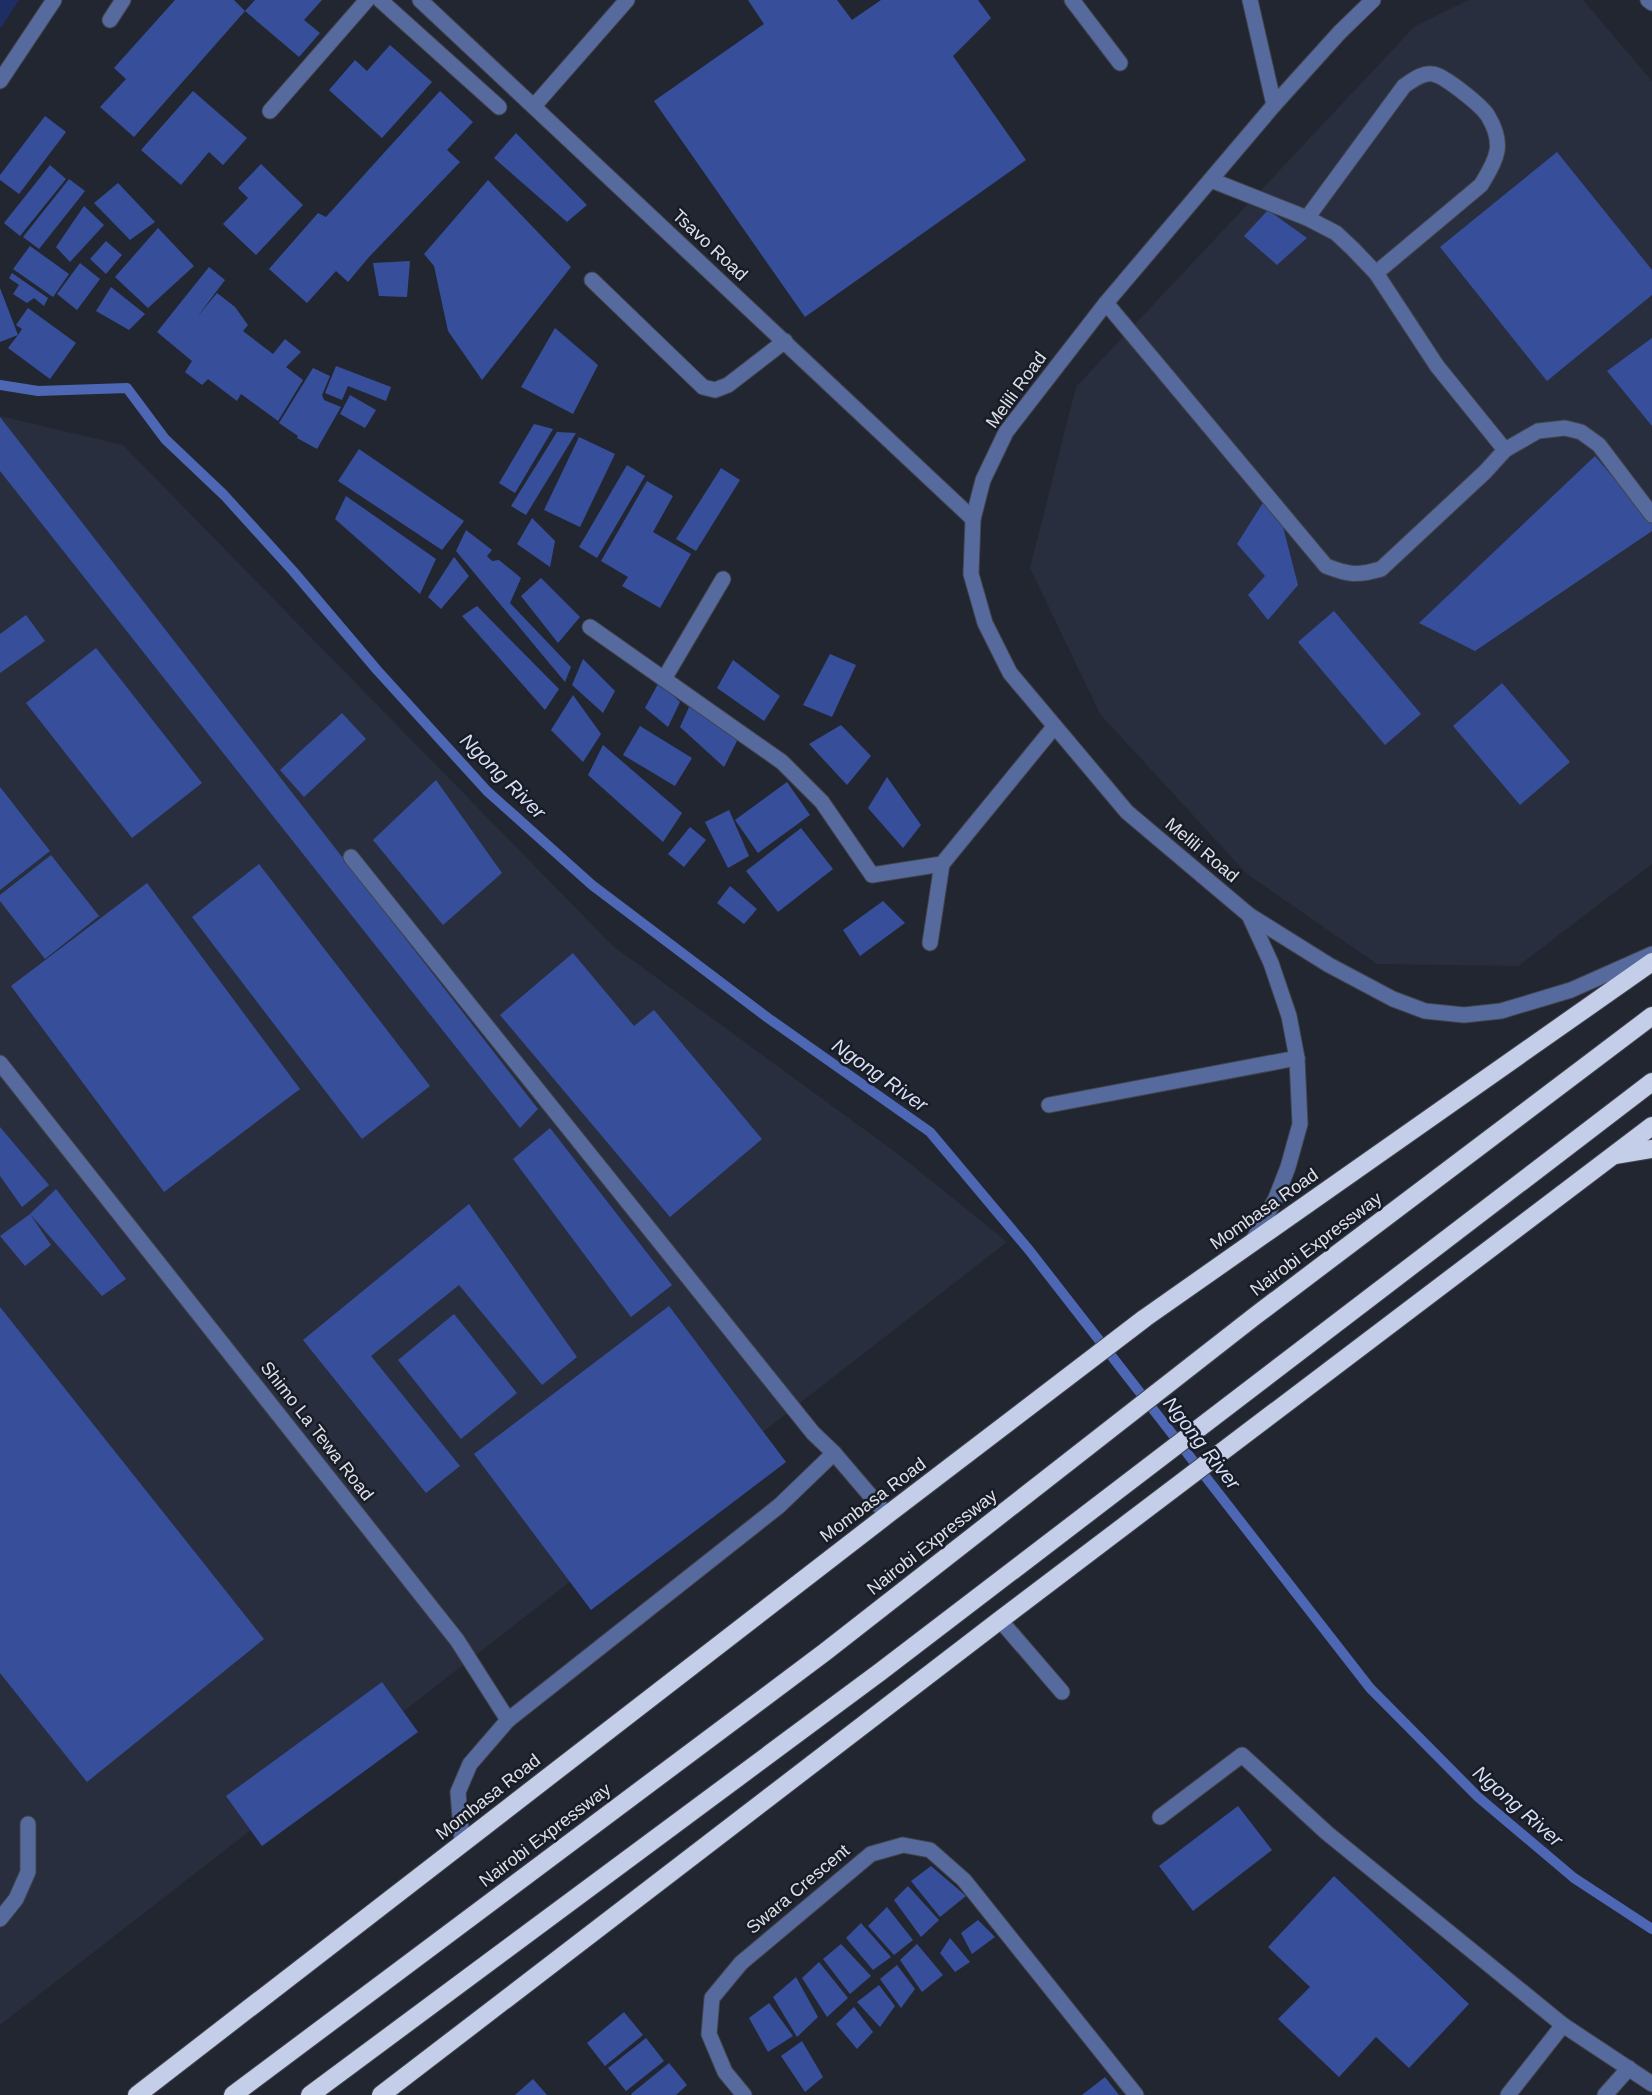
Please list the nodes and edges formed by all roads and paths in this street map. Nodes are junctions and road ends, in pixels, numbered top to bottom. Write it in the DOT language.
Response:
graph roads {
  1 [pos="54,0"];
  2 [pos="123,0"];
  3 [pos="367,0"];
  4 [pos="380,0"];
  5 [pos="420,0"];
  6 [pos="627,0"];
  7 [pos="1072,0"];
  8 [pos="1250,0"];
  9 [pos="1373,0"];
  10 [pos="1648,0"];
  11 [pos="1652,3"];
  12 [pos="110,20"];
  13 [pos="1120,63"];
  14 [pos="0,81"];
  15 [pos="1274,105"];
  16 [pos="534,106"];
  17 [pos="499,107"];
  18 [pos="270,111"];
  19 [pos="1211,180"];
  20 [pos="1307,218"];
  21 [pos="1376,273"];
  22 [pos="592,280"];
  23 [pos="1106,303"];
  24 [pos="784,341"];
  25 [pos="1505,450"];
  26 [pos="1652,515"];
  27 [pos="973,519"];
  28 [pos="723,579"];
  29 [pos="590,627"];
  30 [pos="664,679"];
  31 [pos="1053,726"];
  32 [pos="351,857"];
  33 [pos="942,864"];
  34 [pos="1249,915"];
  35 [pos="930,943"];
  36 [pos="1652,954"];
  37 [pos="1652,962"];
  38 [pos="1652,1016"];
  39 [pos="1297,1058"];
  40 [pos="0,1063"];
  41 [pos="1652,1082"];
  42 [pos="1049,1105"];
  43 [pos="1652,1126"];
  44 [pos="1652,1149"];
  45 [pos="1612,1156"];
  46 [pos="1251,1245"];
  47 [pos="834,1454"];
  48 [pos="887,1515"];
  49 [pos="1000,1620"];
  50 [pos="1062,1692"];
  51 [pos="508,1720"];
  52 [pos="1160,1817"];
  53 [pos="28,1824"];
  54 [pos="462,1843"];
  55 [pos="0,1919"];
  56 [pos="1563,2025"];
  57 [pos="1629,2068"];
  58 [pos="1652,2084"];
  59 [pos="138,2095"];
  60 [pos="233,2095"];
  61 [pos="310,2095"];
  62 [pos="381,2095"];
  63 [pos="744,2095"];
  64 [pos="1136,2095"];
  65 [pos="1508,2095"];
  66 [pos="1605,2095"];
  1 -- 14 [label="street"];
  2 -- 12 [label="street"];
  3 -- 18 [label="street"];
  4 -- 17 [label="street"];
  5 -- 16 [label="street, Tsavo Road"];
  6 -- 16 [label="street"];
  7 -- 13 [label="street"];
  8 -- 15 [label="street"];
  9 -- 15 [label="street, Melili Road"];
  10 -- 11 [label="street"];
  15 -- 19 [label="street, Melili Road"];
  16 -- 24 [label="street, Tsavo Road"];
  19 -- 20 [label="street"];
  19 -- 23 [label="street, Melili Road"];
  20 -- 21 [label="street"];
  20 -- 21 [label="street"];
  21 -- 25 [label="street"];
  22 -- 24 [label="street"];
  23 -- 25 [label="street"];
  23 -- 27 [label="street, Melili Road"];
  24 -- 27 [label="street, Tsavo Road"];
  25 -- 26 [label="street"];
  27 -- 31 [label="street, Melili Road"];
  28 -- 30 [label="street"];
  29 -- 30 [label="street"];
  30 -- 33 [label="street"];
  31 -- 33 [label="street"];
  31 -- 34 [label="street, Melili Road"];
  32 -- 47 [label="street"];
  33 -- 35 [label="street"];
  34 -- 36 [label="street, Melili Road"];
  34 -- 39 [label="street, Melili Road"];
  37 -- 46 [label="highway, Mombasa Road"];
  38 -- 60 [label="highway, Nairobi Expressway"];
  39 -- 42 [label="street"];
  39 -- 46 [label="street, Melili Road"];
  40 -- 51 [label="street, Shimo La Tewa Road"];
  41 -- 61 [label="highway"];
  43 -- 45 [label="highway"];
  44 -- 45 [label="highway"];
  45 -- 49 [label="highway"];
  46 -- 48 [label="highway, Mombasa Road"];
  47 -- 48 [label="street"];
  47 -- 51 [label="street"];
  48 -- 54 [label="highway, Mombasa Road"];
  49 -- 50 [label="street"];
  49 -- 62 [label="highway"];
  51 -- 54 [label="street"];
  52 -- 56 [label="street"];
  53 -- 55 [label="street"];
  54 -- 59 [label="highway, Mombasa Road"];
  56 -- 57 [label="street"];
  56 -- 65 [label="street"];
  57 -- 58 [label="street"];
  57 -- 66 [label="street"];
  63 -- 64 [label="street, Swara Crescent"];
}
